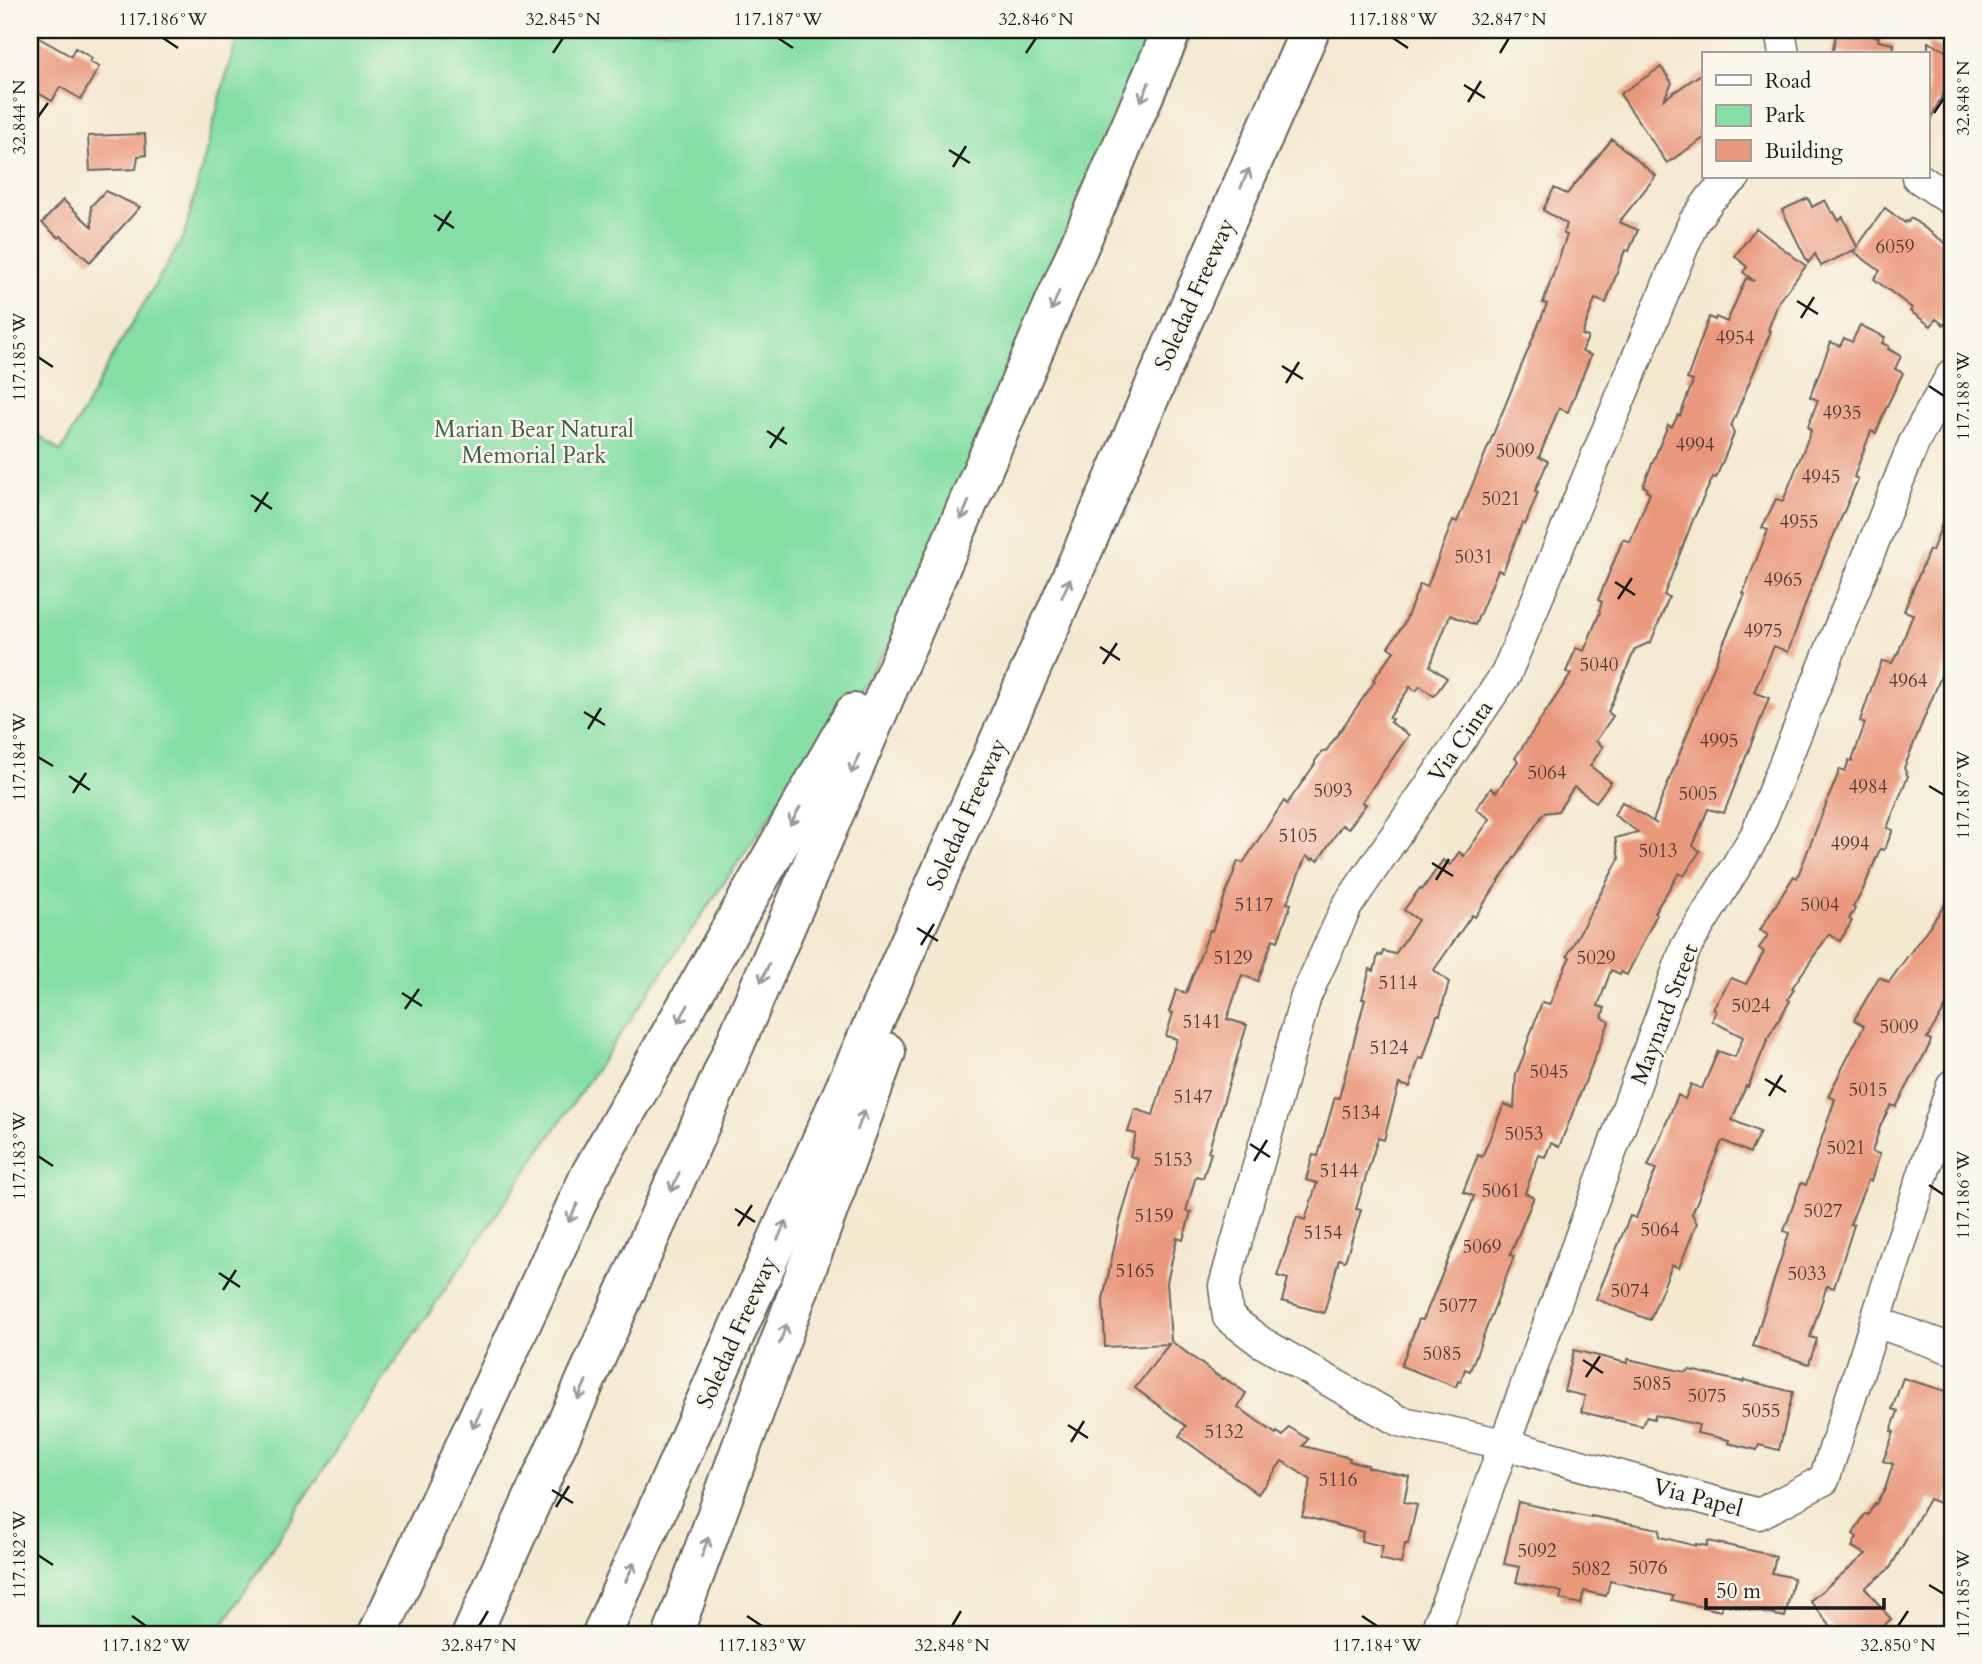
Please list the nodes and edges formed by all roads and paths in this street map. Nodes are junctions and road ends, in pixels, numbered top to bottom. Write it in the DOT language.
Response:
graph roads {
  1 [pos="1172,30"];
  2 [pos="1310,30"];
  3 [pos="1780,30"];
  4 [pos="1784,52"];
  5 [pos="1734,178"];
  6 [pos="1918,178"];
  7 [pos="1952,201"];
  8 [pos="1952,374"];
  9 [pos="950,544"];
  10 [pos="1038,651"];
  11 [pos="1952,1085"];
  12 [pos="1228,1317"];
  13 [pos="1876,1322"];
  14 [pos="1952,1349"];
  15 [pos="1504,1444"];
  16 [pos="439,1500"];
  17 [pos="364,1634"];
  18 [pos="378,1634"];
  19 [pos="472,1634"];
  20 [pos="602,1634"];
  21 [pos="673,1634"];
  22 [pos="1435,1634"];
  1 -- 9 [label="highway, one-way"];
  10 -- 2 [label="highway, Soledad Freeway, one-way"];
  3 -- 4 [label="street"];
  5 -- 12 [label="street, Via Cinta"];
  6 -- 7 [label="street"];
  8 -- 15 [label="street, Maynard Street"];
  9 -- 16 [label="highway, one-way"];
  9 -- 19 [label="highway, one-way"];
  20 -- 10 [label="highway, Soledad Freeway, one-way"];
  21 -- 10 [label="highway, one-way"];
  11 -- 13 [label="street, Via Papel"];
  12 -- 15 [label="street, Via Papel"];
  13 -- 14 [label="street"];
  13 -- 15 [label="street, Via Papel"];
  15 -- 22 [label="street, Maynard Street"];
  16 -- 17 [label="highway"];
  16 -- 18 [label="highway"];
}
